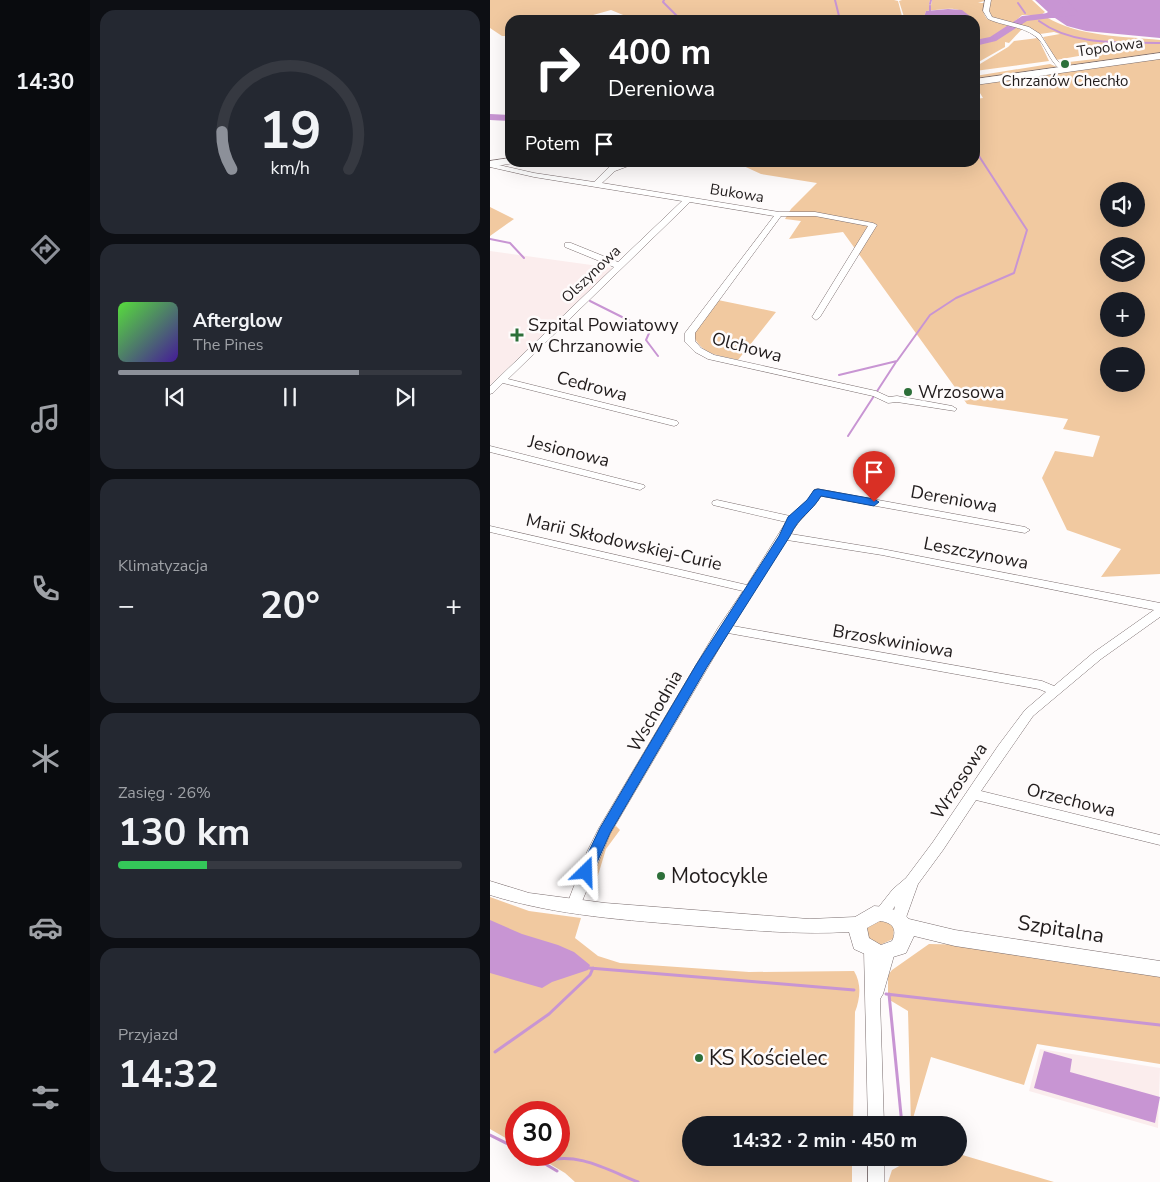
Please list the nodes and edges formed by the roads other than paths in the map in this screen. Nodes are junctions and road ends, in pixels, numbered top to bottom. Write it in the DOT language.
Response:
graph roads {
  1 [pos="988,0"];
  2 [pos="1160,56"];
  3 [pos="1063,69"];
  4 [pos="980,81"];
  5 [pos="505,161"];
  6 [pos="490,165"];
  7 [pos="619,167"];
  8 [pos="597,184"];
  9 [pos="690,199"];
  10 [pos="779,214"];
  11 [pos="568,245"];
  12 [pos="620,266"];
  13 [pos="816,317"];
  14 [pos="501,380"];
  15 [pos="490,391"];
  16 [pos="952,409"];
  17 [pos="674,423"];
  18 [pos="490,449"];
  19 [pos="640,487"];
  20 [pos="818,492"];
  21 [pos="717,504"];
  22 [pos="792,520"];
  23 [pos="490,529"];
  24 [pos="1025,530"];
  25 [pos="784,536"];
  26 [pos="750,590"];
  27 [pos="1158,613"];
  28 [pos="724,628"];
  29 [pos="1054,691"];
  30 [pos="973,794"];
  31 [pos="1160,840"];
  32 [pos="490,888"];
  33 [pos="573,907"];
  34 [pos="897,924"];
  35 [pos="869,941"];
  36 [pos="1160,969"];
  37 [pos="876,1116"];
  38 [pos="876,1166"];
  39 [pos="876,1182"];
  1 -- 3 [label="street"];
  2 -- 3 [label="main road, Topolowa"];
  3 -- 4 [label="main road, Topolowa"];
  5 -- 6 [label="main road"];
  6 -- 8 [label="street, Bukowa"];
  7 -- 8 [label="street"];
  8 -- 9 [label="street, Bukowa"];
  9 -- 10 [label="street, Bukowa"];
  9 -- 12 [label="street, Olszynowa"];
  10 -- 13 [label="street, Bukowa"];
  10 -- 16 [label="street, Olchowa"];
  11 -- 12 [label="street"];
  12 -- 14 [label="street, Olszynowa"];
  14 -- 15 [label="street, Olszynowa"];
  14 -- 17 [label="street, Cedrowa"];
  18 -- 19 [label="street, Jesionowa"];
  20 -- 22 [label="street, Wschodnia"];
  20 -- 24 [label="street, Dereniowa"];
  21 -- 22 [label="street"];
  22 -- 25 [label="street, Wschodnia"];
  23 -- 26 [label="street, Marii Skłodowskiej-Curie"];
  25 -- 26 [label="street, Wschodnia"];
  25 -- 27 [label="street, Leszczynowa"];
  26 -- 28 [label="street, Wschodnia"];
  27 -- 29 [label="street, Wrzosowa"];
  28 -- 29 [label="street, Brzoskwiniowa"];
  28 -- 33 [label="street, Wschodnia"];
  29 -- 30 [label="street, Wrzosowa"];
  30 -- 31 [label="street, Orzechowa"];
  30 -- 34 [label="street, Wrzosowa"];
  32 -- 33 [label="main road"];
  33 -- 35 [label="main road"];
  34 -- 35 [label="main road"];
  34 -- 35 [label="main road"];
  34 -- 36 [label="main road, Szpitalna"];
  35 -- 37 [label="street"];
  38 -- 39 [label="street"];
}
